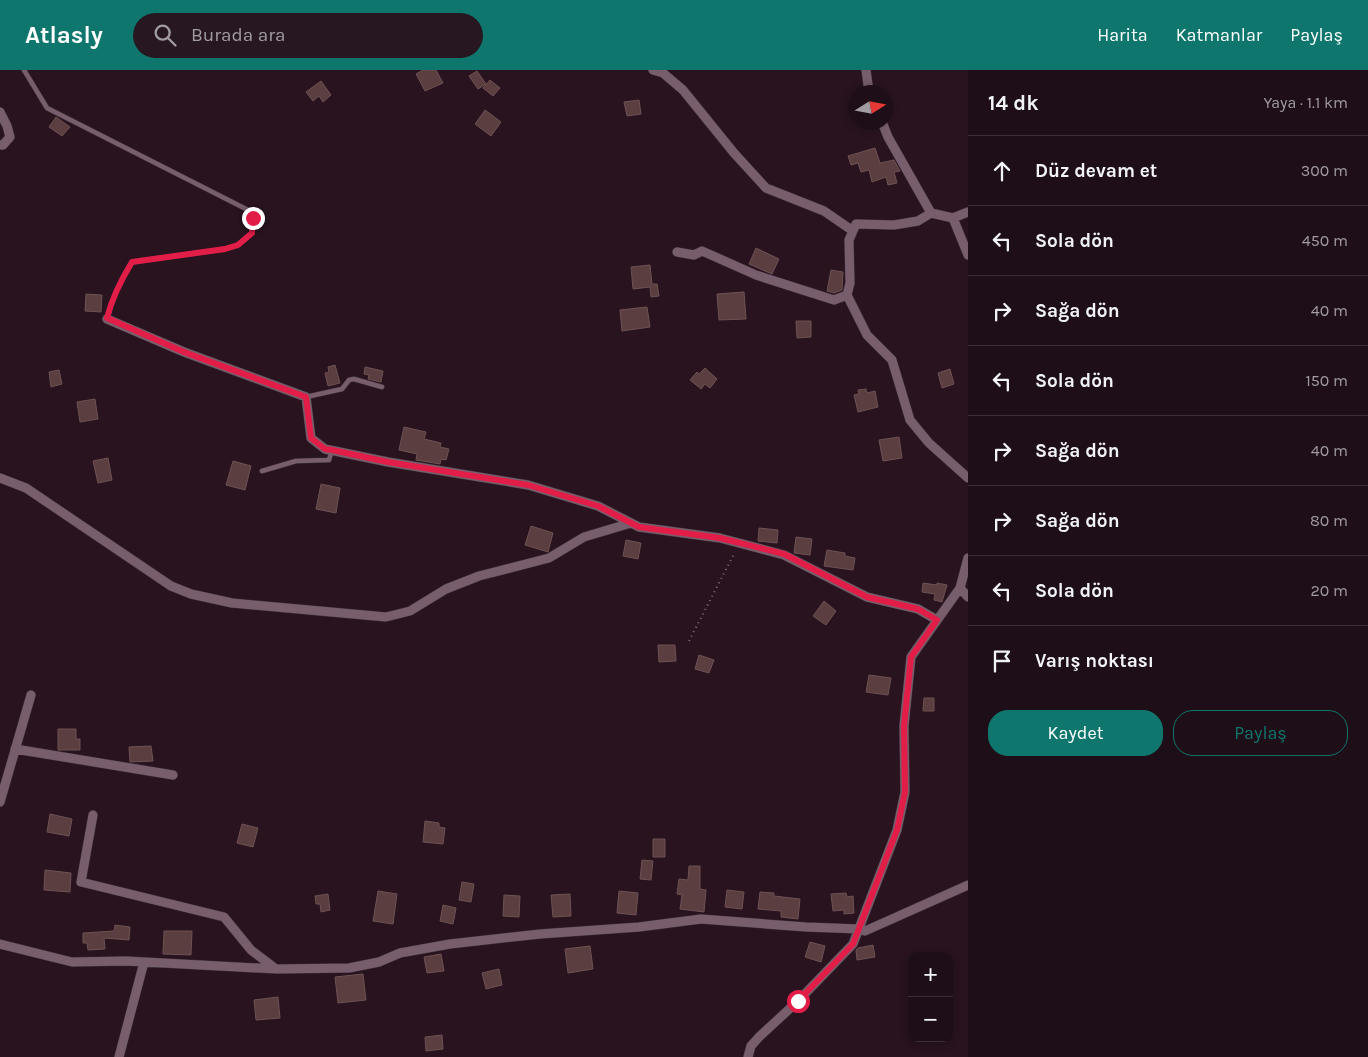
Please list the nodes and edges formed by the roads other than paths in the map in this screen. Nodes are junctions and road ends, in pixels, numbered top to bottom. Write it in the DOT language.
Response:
graph roads {
  1 [pos="24,70"];
  2 [pos="653,70"];
  3 [pos="866,70"];
  4 [pos="868,85"];
  5 [pos="0,112"];
  6 [pos="885,130"];
  7 [pos="0,146"];
  8 [pos="968,212"];
  9 [pos="931,213"];
  10 [pos="953,218"];
  11 [pos="853,231"];
  12 [pos="677,252"];
  13 [pos="968,255"];
  14 [pos="847,295"];
  15 [pos="107,318"];
  16 [pos="382,387"];
  17 [pos="306,397"];
  18 [pos="332,450"];
  19 [pos="262,471"];
  20 [pos="0,478"];
  21 [pos="968,478"];
  22 [pos="631,523"];
  23 [pos="968,558"];
  24 [pos="960,588"];
  25 [pos="968,597"];
  26 [pos="937,620"];
  27 [pos="31,695"];
  28 [pos="15,749"];
  29 [pos="173,776"];
  30 [pos="0,802"];
  31 [pos="93,815"];
  32 [pos="968,885"];
  33 [pos="859,929"];
  34 [pos="0,944"];
  35 [pos="144,962"];
  36 [pos="277,969"];
  37 [pos="118,1057"];
  38 [pos="748,1057"];
  1 -- 15 [label="lane"];
  2 -- 11 [label="street"];
  3 -- 4 [label="street"];
  5 -- 7 [label="street"];
  6 -- 9 [label="street"];
  8 -- 10 [label="street"];
  9 -- 10 [label="street"];
  9 -- 11 [label="street"];
  10 -- 13 [label="street"];
  11 -- 14 [label="street"];
  12 -- 14 [label="street"];
  14 -- 21 [label="street"];
  15 -- 17 [label="street"];
  16 -- 17 [label="lane"];
  17 -- 18 [label="street"];
  18 -- 19 [label="lane"];
  18 -- 22 [label="street"];
  20 -- 22 [label="street"];
  22 -- 26 [label="street"];
  23 -- 24 [label="street"];
  24 -- 25 [label="street"];
  24 -- 26 [label="street"];
  26 -- 33 [label="street"];
  27 -- 28 [label="street"];
  28 -- 29 [label="street"];
  28 -- 30 [label="street"];
  31 -- 36 [label="street"];
  32 -- 33 [label="street"];
  33 -- 36 [label="street"];
  33 -- 38 [label="street"];
  34 -- 35 [label="street"];
  35 -- 36 [label="street"];
  35 -- 37 [label="street"];
}
